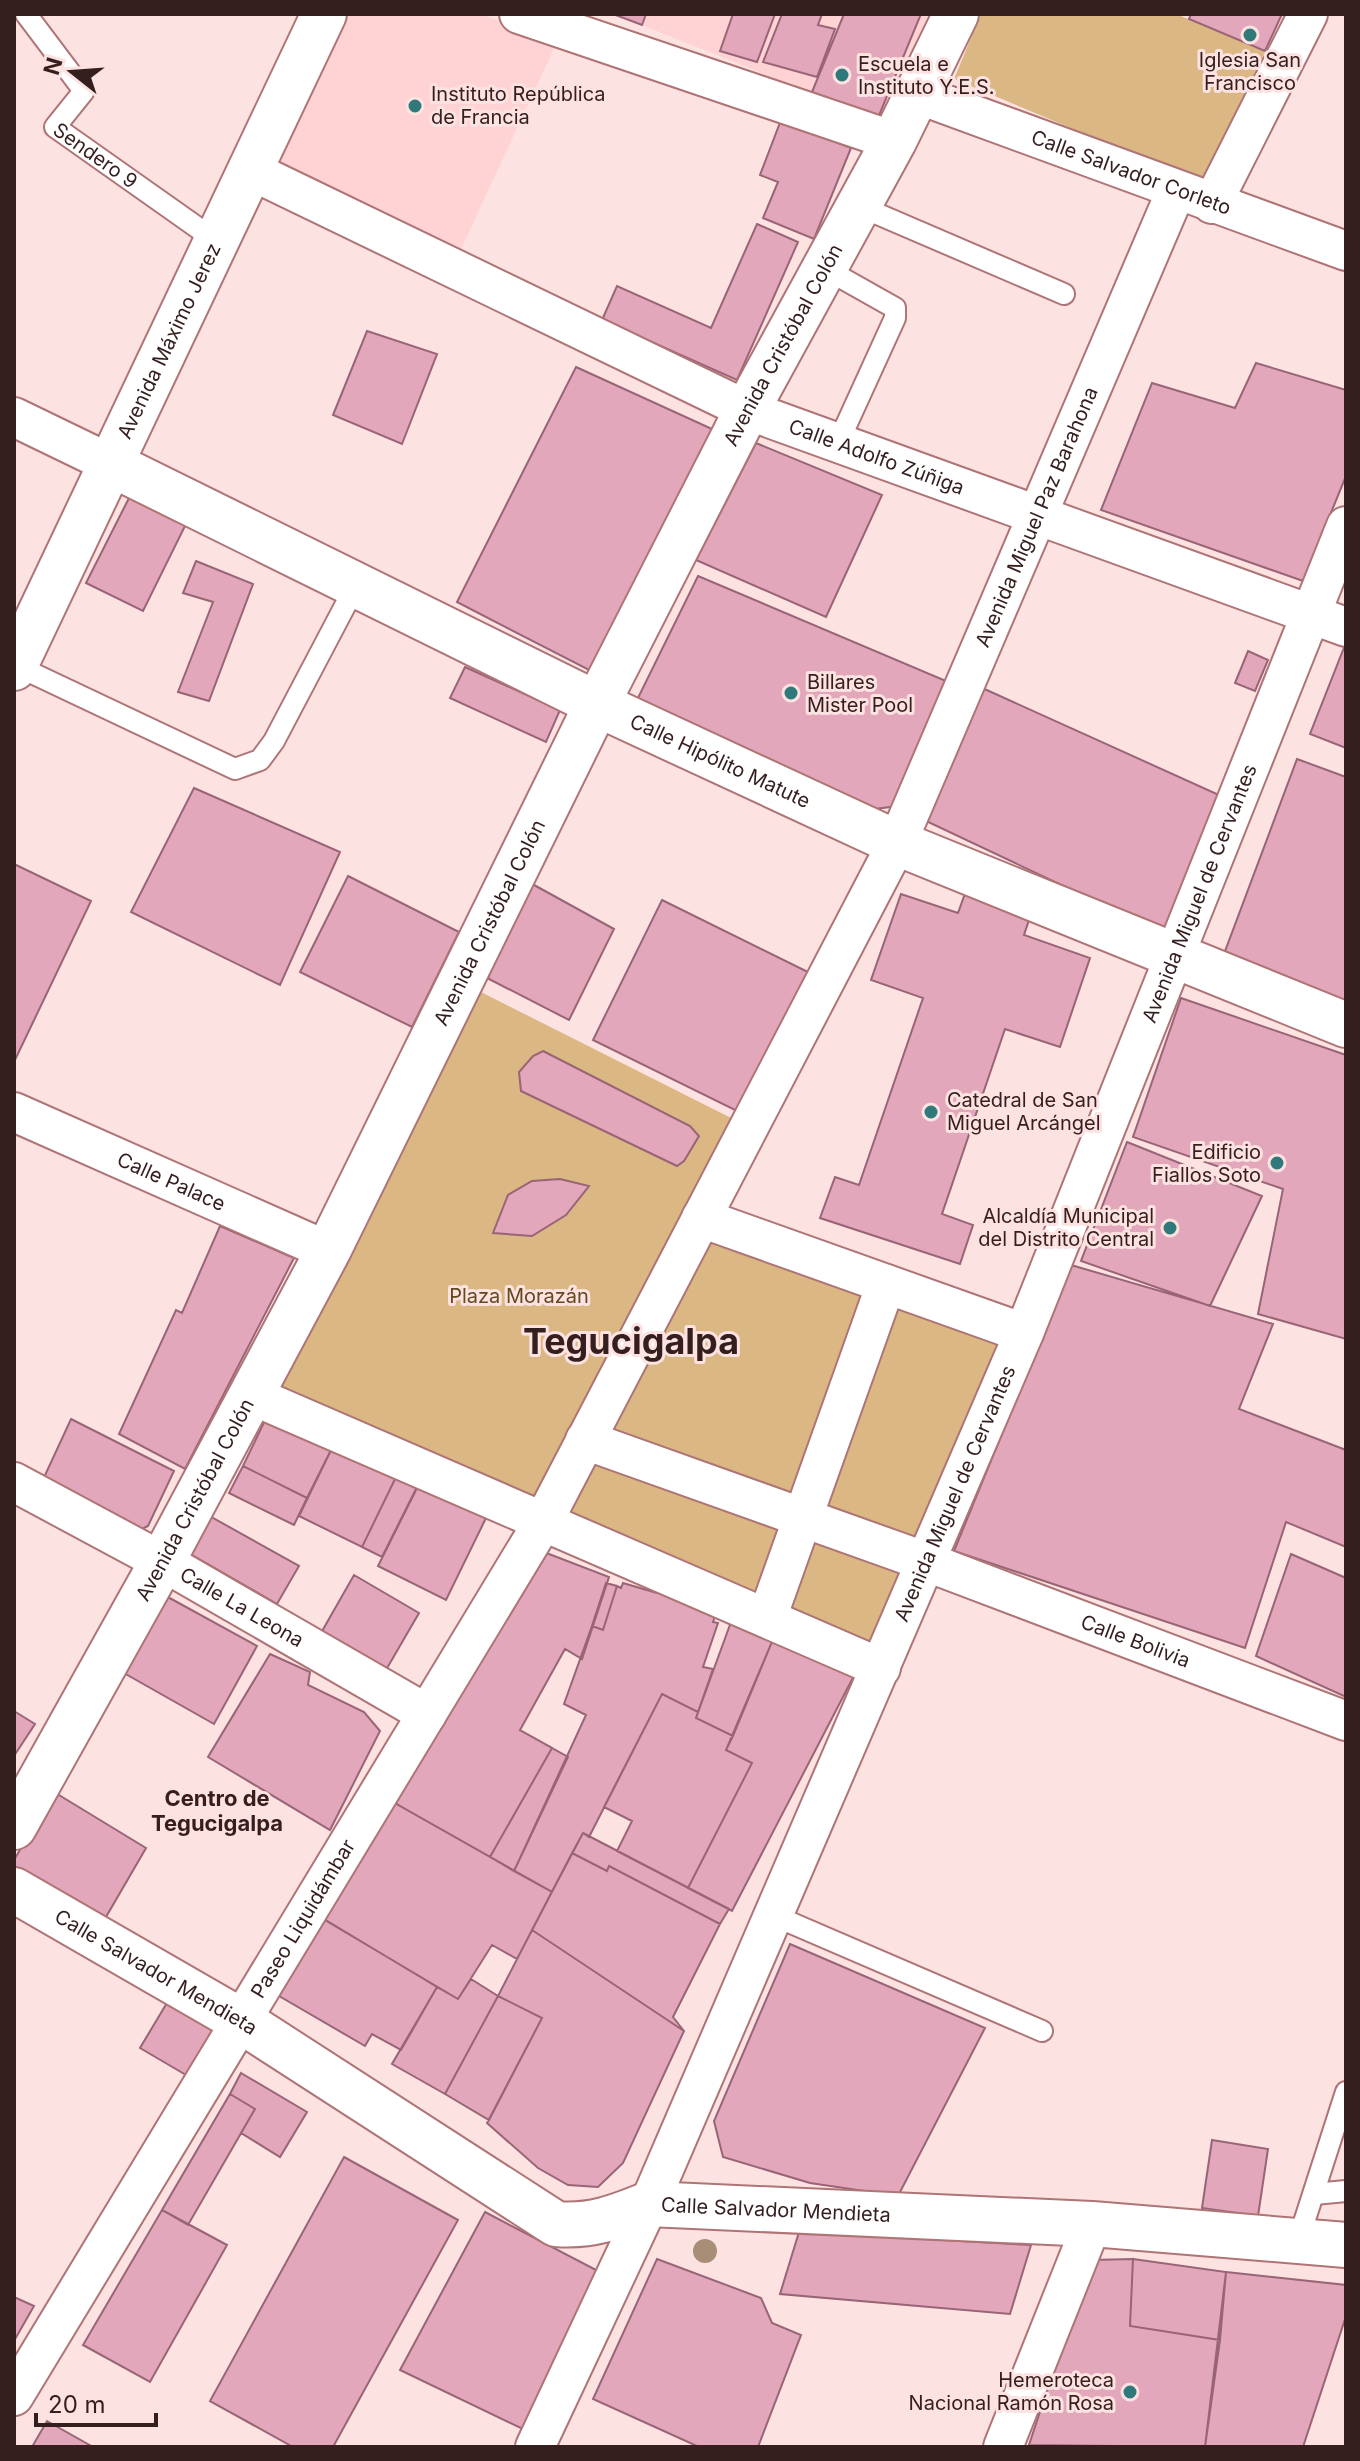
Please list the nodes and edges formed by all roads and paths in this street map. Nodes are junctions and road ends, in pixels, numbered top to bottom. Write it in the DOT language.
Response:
graph roads {
  1 [pos="26,14"];
  2 [pos="324,14"];
  3 [pos="519,14"];
  4 [pos="956,14"];
  5 [pos="1308,14"];
  6 [pos="917,94"];
  7 [pos="894,141"];
  8 [pos="248,169"];
  9 [pos="1176,191"];
  10 [pos="1212,204"];
  11 [pos="859,206"];
  12 [pos="215,240"];
  13 [pos="1346,251"];
  14 [pos="824,268"];
  15 [pos="1064,294"];
  16 [pos="747,410"];
  17 [pos="14,417"];
  18 [pos="838,443"];
  19 [pos="109,463"];
  20 [pos="1038,515"];
  21 [pos="1346,526"];
  22 [pos="356,585"];
  23 [pos="1310,613"];
  24 [pos="1346,627"];
  25 [pos="15,666"];
  26 [pos="597,704"];
  27 [pos="897,843"];
  28 [pos="1177,957"];
  29 [pos="1346,1025"];
  30 [pos="14,1112"];
  31 [pos="701,1218"];
  32 [pos="328,1251"];
  33 [pos="886,1284"];
  34 [pos="1024,1333"];
  35 [pos="251,1395"];
  36 [pos="585,1440"];
  37 [pos="14,1482"];
  38 [pos="803,1518"];
  39 [pos="543,1522"];
  40 [pos="162,1562"];
  41 [pos="927,1562"];
  42 [pos="767,1618"];
  43 [pos="881,1668"];
  44 [pos="427,1714"];
  45 [pos="1346,1721"];
  46 [pos="14,1827"];
  47 [pos="14,1890"];
  48 [pos="775,1916"];
  49 [pos="243,2022"];
  50 [pos="1042,2031"];
  51 [pos="1346,2092"];
  52 [pos="1346,2191"];
  53 [pos="1314,2194"];
  54 [pos="649,2204"];
  55 [pos="1092,2224"];
  56 [pos="1298,2241"];
  57 [pos="1346,2245"];
  58 [pos="14,2396"];
  59 [pos="535,2447"];
  60 [pos="1003,2447"];
  1 -- 12 [label="lane, Sendero 9"];
  2 -- 8 [label="street, Avenida Máximo Jerez"];
  3 -- 7 [label="street"];
  4 -- 6 [label="street, Avenida Cristóbal Colón"];
  5 -- 10 [label="street"];
  6 -- 7 [label="street, Avenida Cristóbal Colón"];
  6 -- 9 [label="street, Calle Salvador Corleto"];
  7 -- 11 [label="street, Avenida Cristóbal Colón"];
  8 -- 12 [label="street, Avenida Máximo Jerez"];
  8 -- 16 [label="street, Calle Adolfo Zúñiga"];
  9 -- 10 [label="street, Calle Salvador Corleto"];
  9 -- 20 [label="street, Avenida Miguel Paz Barahona"];
  10 -- 13 [label="street, Calle Salvador Corleto"];
  11 -- 14 [label="street, Avenida Cristóbal Colón"];
  11 -- 15 [label="lane"];
  12 -- 19 [label="street, Avenida Máximo Jerez"];
  14 -- 16 [label="street, Avenida Cristóbal Colón"];
  14 -- 18 [label="lane"];
  16 -- 18 [label="street, Calle Adolfo Zúñiga"];
  16 -- 26 [label="street, Avenida Cristóbal Colón"];
  17 -- 19 [label="street"];
  18 -- 20 [label="street, Calle Adolfo Zúñiga"];
  19 -- 22 [label="street, Calle Hipólito Matute"];
  19 -- 25 [label="street, Avenida Máximo Jerez"];
  20 -- 23 [label="street, Calle Adolfo Zúñiga"];
  20 -- 27 [label="street, Avenida Miguel Paz Barahona"];
  21 -- 23 [label="street, Avenida Miguel de Cervantes"];
  22 -- 25 [label="lane"];
  22 -- 26 [label="street, Calle Hipólito Matute"];
  23 -- 24 [label="street, Calle Adolfo Zúñiga"];
  23 -- 28 [label="street, Avenida Miguel de Cervantes"];
  26 -- 27 [label="street, Calle Hipólito Matute"];
  26 -- 32 [label="street, Avenida Cristóbal Colón"];
  27 -- 28 [label="street, Calle Hipólito Matute"];
  27 -- 31 [label="street, Avenida Miguel Paz Barahona"];
  28 -- 29 [label="street, Calle Hipólito Matute"];
  28 -- 34 [label="street, Avenida Miguel de Cervantes"];
  30 -- 32 [label="street, Calle Palace"];
  31 -- 33 [label="street"];
  31 -- 36 [label="street, Paseo Liquidámbar"];
  32 -- 35 [label="street, Avenida Cristóbal Colón"];
  33 -- 34 [label="street"];
  33 -- 38 [label="street"];
  34 -- 41 [label="street, Avenida Miguel de Cervantes"];
  35 -- 39 [label="street"];
  35 -- 40 [label="street, Avenida Cristóbal Colón"];
  36 -- 38 [label="street, Calle Bolivia"];
  36 -- 39 [label="street, Paseo Liquidámbar"];
  37 -- 40 [label="street, Calle La Leona"];
  38 -- 41 [label="street, Calle Bolivia"];
  38 -- 42 [label="street"];
  39 -- 42 [label="street"];
  39 -- 44 [label="street, Paseo Liquidámbar"];
  40 -- 44 [label="street, Calle La Leona"];
  40 -- 46 [label="street, Avenida Cristóbal Colón"];
  41 -- 43 [label="street, Avenida Miguel de Cervantes"];
  41 -- 45 [label="street, Calle Bolivia"];
  42 -- 43 [label="street"];
  43 -- 48 [label="street, Avenida Miguel de Cervantes"];
  44 -- 49 [label="street, Paseo Liquidámbar"];
  47 -- 49 [label="street, Calle Salvador Mendieta"];
  48 -- 50 [label="lane"];
  48 -- 54 [label="street, Avenida Miguel de Cervantes"];
  49 -- 54 [label="street, Calle Salvador Mendieta"];
  49 -- 58 [label="street, Paseo Liquidámbar"];
  51 -- 53 [label="lane"];
  52 -- 53 [label="lane"];
  53 -- 56 [label="lane"];
  54 -- 55 [label="street, Calle Salvador Mendieta"];
  54 -- 59 [label="street, Avenida Miguel de Cervantes"];
  55 -- 56 [label="street, Calle Salvador Mendieta"];
  55 -- 60 [label="street"];
  56 -- 57 [label="street, Calle Salvador Mendieta"];
}
